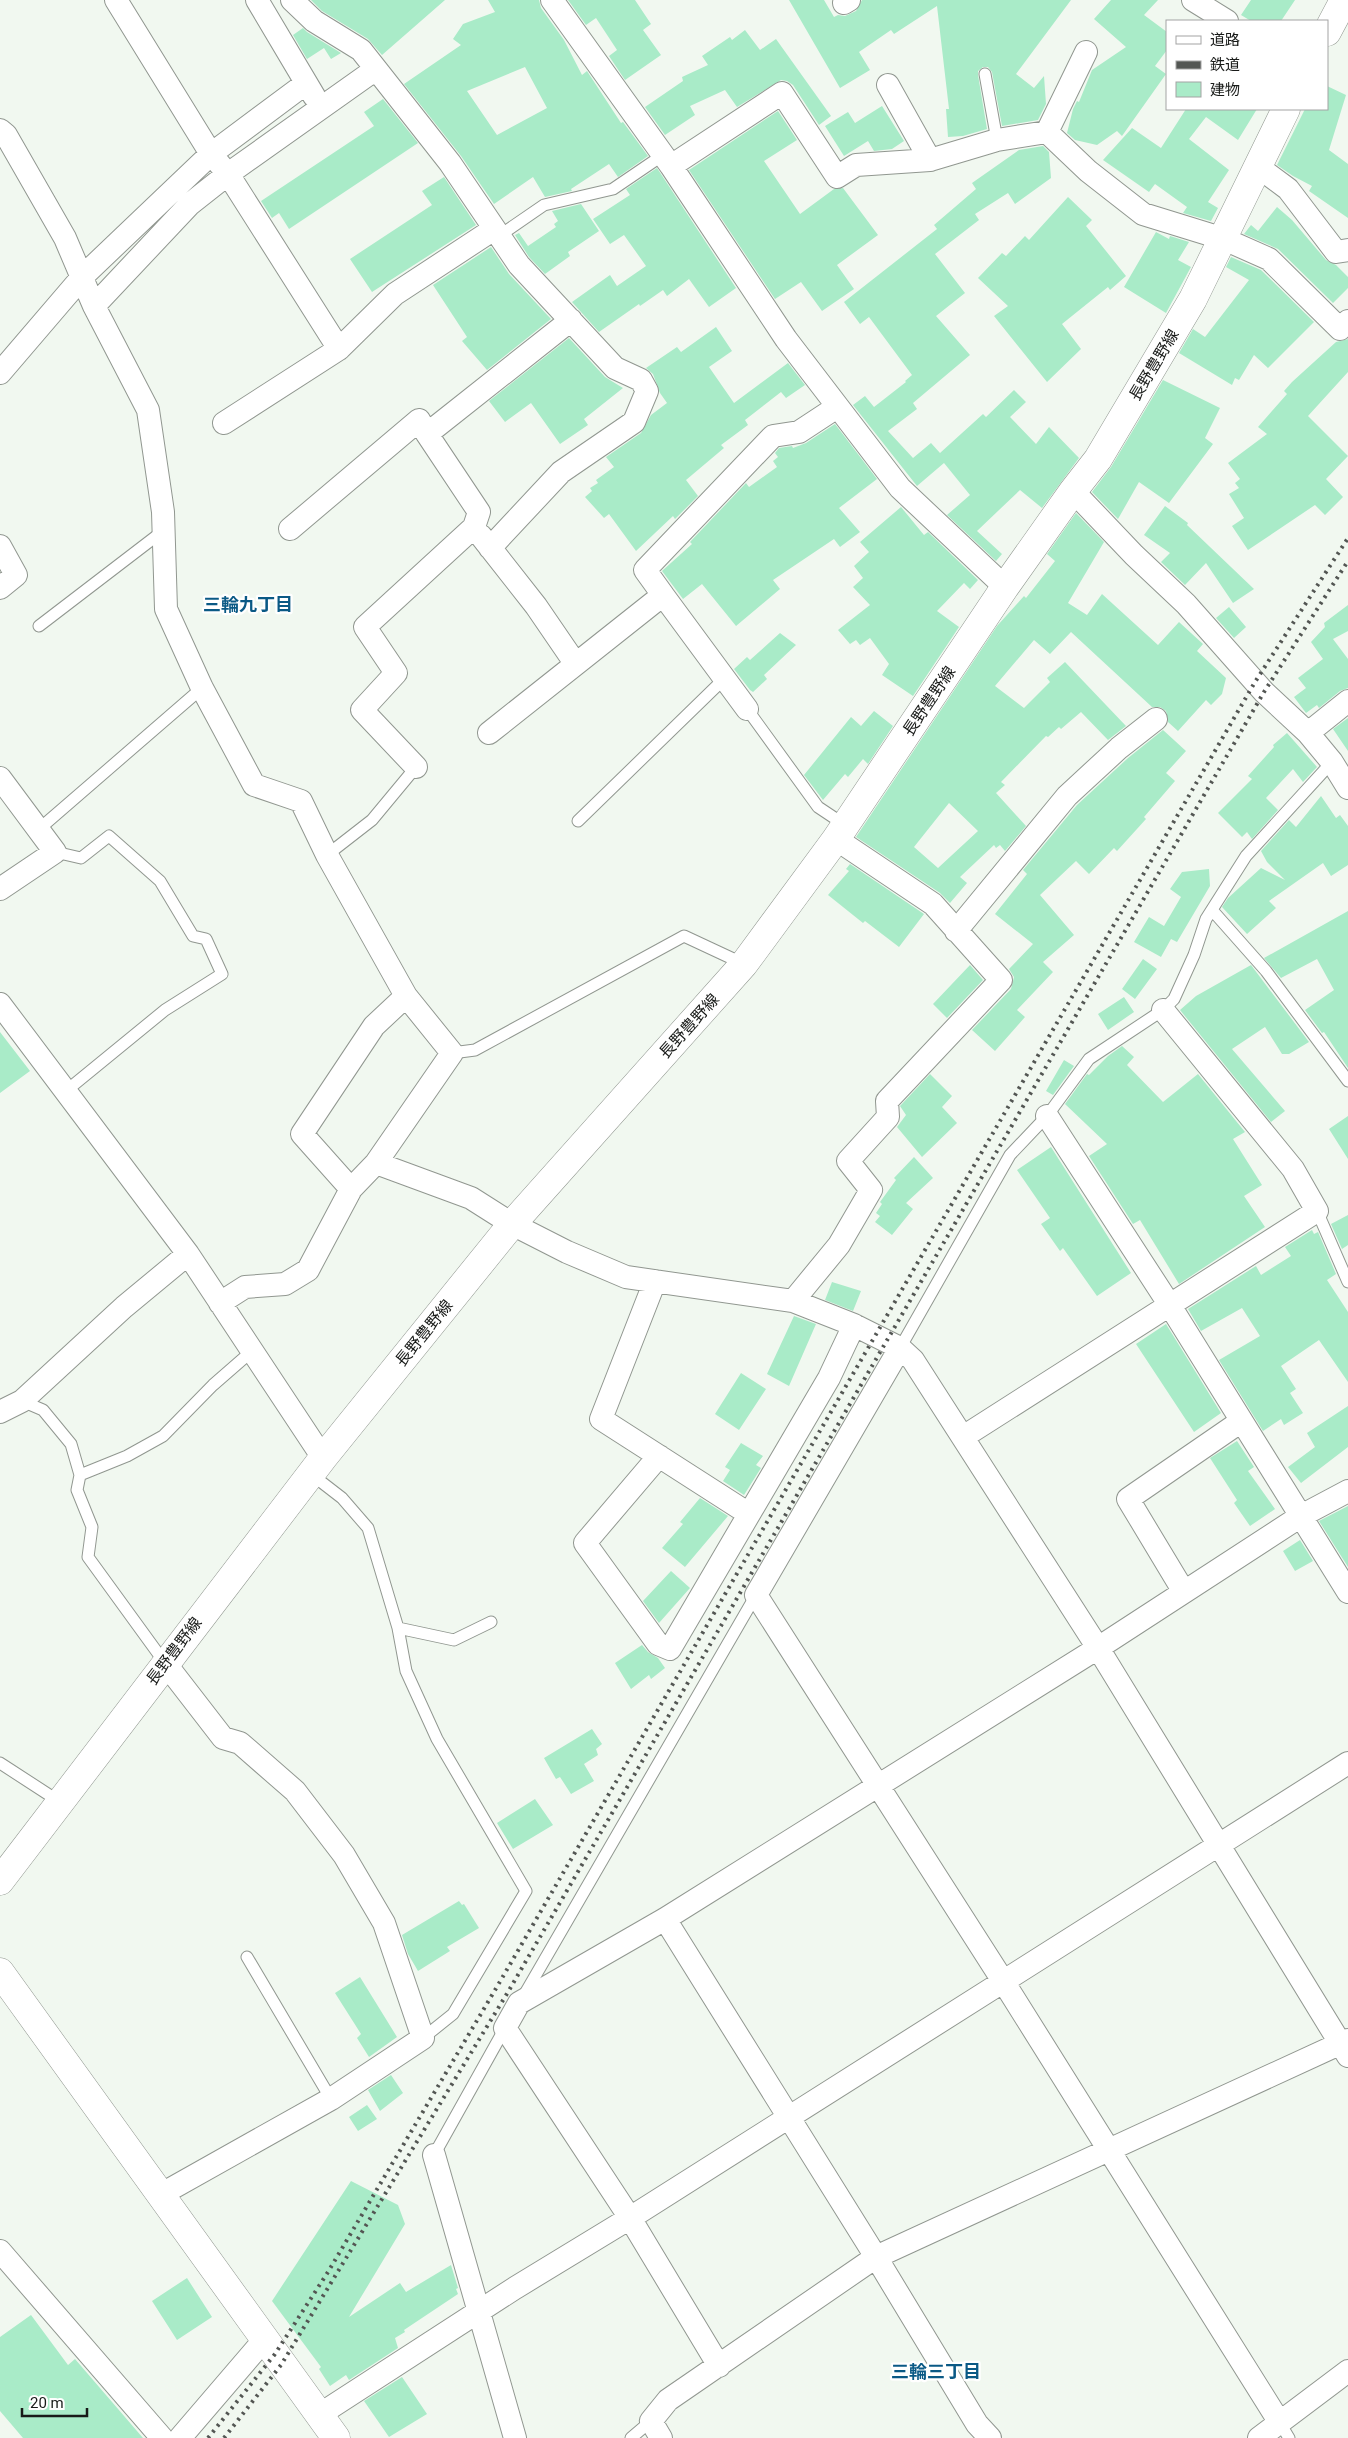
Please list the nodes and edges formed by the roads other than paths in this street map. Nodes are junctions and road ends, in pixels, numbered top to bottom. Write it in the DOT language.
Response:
graph roads {
  1 [pos="116,0"];
  2 [pos="256,0"];
  3 [pos="292,0"];
  4 [pos="552,0"];
  5 [pos="1193,0"];
  6 [pos="1344,0"];
  7 [pos="1225,20"];
  8 [pos="1328,30"];
  9 [pos="1086,52"];
  10 [pos="376,69"];
  11 [pos="986,74"];
  12 [pos="305,84"];
  13 [pos="888,85"];
  14 [pos="321,107"];
  15 [pos="1285,110"];
  16 [pos="0,130"];
  17 [pos="1048,132"];
  18 [pos="997,140"];
  19 [pos="211,154"];
  20 [pos="930,160"];
  21 [pos="667,161"];
  22 [pos="1257,166"];
  23 [pos="228,174"];
  24 [pos="497,233"];
  25 [pos="1224,239"];
  26 [pos="1348,250"];
  27 [pos="83,276"];
  28 [pos="94,306"];
  29 [pos="572,320"];
  30 [pos="1348,321"];
  31 [pos="339,349"];
  32 [pos="0,374"];
  33 [pos="837,407"];
  34 [pos="224,423"];
  35 [pos="427,434"];
  36 [pos="1073,491"];
  37 [pos="474,527"];
  38 [pos="290,529"];
  39 [pos="163,531"];
  40 [pos="0,546"];
  41 [pos="490,548"];
  42 [pos="1005,587"];
  43 [pos="0,588"];
  44 [pos="663,595"];
  45 [pos="39,626"];
  46 [pos="576,663"];
  47 [pos="725,678"];
  48 [pos="202,688"];
  49 [pos="1348,701"];
  50 [pos="747,709"];
  51 [pos="1156,719"];
  52 [pos="489,733"];
  53 [pos="1308,733"];
  54 [pos="416,767"];
  55 [pos="1342,772"];
  56 [pos="0,778"];
  57 [pos="578,821"];
  58 [pos="38,830"];
  59 [pos="840,832"];
  60 [pos="55,852"];
  61 [pos="327,855"];
  62 [pos="0,889"];
  63 [pos="1212,910"];
  64 [pos="956,930"];
  65 [pos="744,964"];
  66 [pos="406,996"];
  67 [pos="0,1004"];
  68 [pos="1163,1010"];
  69 [pos="452,1053"];
  70 [pos="1348,1081"];
  71 [pos="66,1091"];
  72 [pos="1047,1116"];
  73 [pos="376,1164"];
  74 [pos="351,1189"];
  75 [pos="1318,1210"];
  76 [pos="512,1224"];
  77 [pos="188,1254"];
  78 [pos="655,1282"];
  79 [pos="1348,1282"];
  80 [pos="793,1301"];
  81 [pos="220,1303"];
  82 [pos="1168,1304"];
  83 [pos="854,1325"];
  84 [pos="900,1348"];
  85 [pos="252,1351"];
  86 [pos="22,1402"];
  87 [pos="0,1412"];
  88 [pos="1240,1422"];
  89 [pos="963,1436"];
  90 [pos="659,1456"];
  91 [pos="317,1466"];
  92 [pos="80,1475"];
  93 [pos="1348,1491"];
  94 [pos="750,1514"];
  95 [pos="1301,1516"];
  96 [pos="1184,1592"];
  97 [pos="1348,1592"];
  98 [pos="756,1595"];
  99 [pos="491,1622"];
  100 [pos="398,1628"];
  101 [pos="1098,1648"];
  102 [pos="165,1662"];
  103 [pos="1348,1762"];
  104 [pos="0,1763"];
  105 [pos="878,1784"];
  106 [pos="60,1802"];
  107 [pos="1219,1845"];
  108 [pos="0,1881"];
  109 [pos="665,1919"];
  110 [pos="247,1957"];
  111 [pos="0,1972"];
  112 [pos="1003,1981"];
  113 [pos="519,2002"];
  114 [pos="505,2028"];
  115 [pos="423,2038"];
  116 [pos="1345,2047"];
  117 [pos="331,2099"];
  118 [pos="790,2117"];
  119 [pos="1108,2149"];
  120 [pos="434,2155"];
  121 [pos="160,2195"];
  122 [pos="630,2218"];
  123 [pos="0,2251"];
  124 [pos="876,2257"];
  125 [pos="477,2312"];
  126 [pos="264,2340"];
  127 [pos="720,2366"];
  128 [pos="1348,2371"];
  129 [pos="319,2415"];
  130 [pos="656,2430"];
  131 [pos="1284,2430"];
  132 [pos="162,2438"];
  133 [pos="180,2438"];
  134 [pos="336,2438"];
  135 [pos="515,2438"];
  136 [pos="631,2438"];
  137 [pos="990,2438"];
  138 [pos="1259,2438"];
  1 -- 19 [label="street"];
  2 -- 12 [label="street"];
  3 -- 10 [label="street"];
  4 -- 21 [label="street"];
  5 -- 7 [label="street"];
  6 -- 8 [label="main road"];
  9 -- 17 [label="street"];
  10 -- 14 [label="street"];
  10 -- 24 [label="street"];
  11 -- 18 [label="lane"];
  12 -- 14 [label="street"];
  12 -- 19 [label="street"];
  13 -- 20 [label="street"];
  14 -- 23 [label="street"];
  15 -- 22 [label="main road, 長野豊野線"];
  16 -- 27 [label="street"];
  17 -- 18 [label="street"];
  17 -- 25 [label="street"];
  18 -- 20 [label="street"];
  19 -- 23 [label="street"];
  19 -- 27 [label="street"];
  20 -- 21 [label="street"];
  21 -- 24 [label="lane"];
  21 -- 33 [label="street"];
  22 -- 25 [label="main road, 長野豊野線"];
  22 -- 26 [label="street"];
  23 -- 28 [label="street"];
  23 -- 31 [label="street"];
  24 -- 29 [label="street"];
  24 -- 31 [label="street"];
  25 -- 30 [label="street"];
  25 -- 36 [label="main road, 長野豊野線"];
  27 -- 28 [label="street"];
  27 -- 32 [label="street"];
  28 -- 39 [label="street"];
  29 -- 35 [label="street"];
  29 -- 41 [label="street"];
  31 -- 34 [label="street"];
  33 -- 42 [label="street"];
  33 -- 44 [label="street"];
  35 -- 37 [label="street"];
  35 -- 38 [label="street"];
  36 -- 42 [label="main road, 長野豊野線"];
  36 -- 53 [label="street"];
  37 -- 41 [label="street"];
  37 -- 54 [label="street"];
  39 -- 45 [label="lane"];
  39 -- 48 [label="street"];
  40 -- 43 [label="street"];
  41 -- 46 [label="street"];
  42 -- 59 [label="main road, 長野豊野線"];
  44 -- 46 [label="street"];
  44 -- 47 [label="street"];
  46 -- 52 [label="street"];
  47 -- 50 [label="street"];
  47 -- 57 [label="lane"];
  48 -- 58 [label="lane"];
  48 -- 61 [label="street"];
  49 -- 53 [label="street"];
  50 -- 59 [label="lane"];
  51 -- 64 [label="street"];
  53 -- 55 [label="street"];
  54 -- 61 [label="lane"];
  55 -- 63 [label="lane"];
  56 -- 58 [label="street"];
  58 -- 60 [label="street"];
  59 -- 64 [label="street"];
  59 -- 65 [label="main road, 長野豊野線"];
  60 -- 62 [label="street"];
  60 -- 71 [label="lane"];
  61 -- 66 [label="street"];
  63 -- 68 [label="lane"];
  63 -- 70 [label="lane"];
  64 -- 80 [label="street"];
  65 -- 69 [label="lane"];
  65 -- 76 [label="main road, 長野豊野線"];
  66 -- 69 [label="street"];
  66 -- 74 [label="street"];
  67 -- 71 [label="street"];
  68 -- 72 [label="lane"];
  68 -- 75 [label="street"];
  69 -- 73 [label="street"];
  71 -- 77 [label="street"];
  72 -- 82 [label="street"];
  72 -- 84 [label="lane"];
  73 -- 74 [label="street"];
  73 -- 76 [label="street"];
  74 -- 81 [label="street"];
  75 -- 79 [label="lane"];
  75 -- 82 [label="street"];
  76 -- 78 [label="street"];
  76 -- 91 [label="main road, 長野豊野線"];
  77 -- 81 [label="street"];
  77 -- 86 [label="street"];
  78 -- 80 [label="street"];
  78 -- 90 [label="street"];
  80 -- 83 [label="street"];
  81 -- 85 [label="street"];
  82 -- 88 [label="street"];
  82 -- 89 [label="street"];
  83 -- 84 [label="street"];
  83 -- 94 [label="street"];
  84 -- 89 [label="street"];
  84 -- 98 [label="street"];
  85 -- 91 [label="street"];
  85 -- 92 [label="lane"];
  86 -- 87 [label="street"];
  86 -- 92 [label="lane"];
  88 -- 95 [label="street"];
  88 -- 96 [label="street"];
  89 -- 101 [label="street"];
  90 -- 94 [label="street"];
  90 -- 94 [label="street"];
  91 -- 100 [label="lane"];
  91 -- 102 [label="main road, 長野豊野線"];
  92 -- 102 [label="lane"];
  93 -- 95 [label="street"];
  95 -- 96 [label="street"];
  95 -- 97 [label="street"];
  96 -- 101 [label="street"];
  98 -- 105 [label="street"];
  98 -- 113 [label="lane"];
  99 -- 100 [label="lane"];
  100 -- 115 [label="lane"];
  101 -- 105 [label="street"];
  101 -- 107 [label="street"];
  102 -- 106 [label="main road, 長野豊野線"];
  102 -- 115 [label="street"];
  103 -- 107 [label="street"];
  104 -- 106 [label="lane"];
  105 -- 109 [label="street"];
  105 -- 112 [label="street"];
  106 -- 108 [label="main road, 長野豊野線"];
  107 -- 112 [label="street"];
  107 -- 116 [label="street"];
  109 -- 113 [label="street"];
  109 -- 118 [label="street"];
  110 -- 117 [label="lane"];
  111 -- 121 [label="main road"];
  112 -- 118 [label="street"];
  112 -- 119 [label="street"];
  113 -- 114 [label="street"];
  114 -- 120 [label="lane"];
  114 -- 122 [label="street"];
  115 -- 117 [label="street"];
  116 -- 119 [label="street"];
  117 -- 121 [label="street"];
  118 -- 122 [label="street"];
  118 -- 124 [label="street"];
  119 -- 124 [label="street"];
  119 -- 131 [label="street"];
  120 -- 125 [label="street"];
  121 -- 126 [label="main road"];
  122 -- 125 [label="street"];
  122 -- 127 [label="street"];
  123 -- 132 [label="street"];
  124 -- 127 [label="street"];
  124 -- 137 [label="street"];
  125 -- 129 [label="street"];
  125 -- 135 [label="street"];
  126 -- 129 [label="main road"];
  126 -- 133 [label="street"];
  127 -- 130 [label="street"];
  128 -- 131 [label="street"];
  129 -- 134 [label="main road"];
  130 -- 136 [label="lane"];
  131 -- 138 [label="street"];
}
